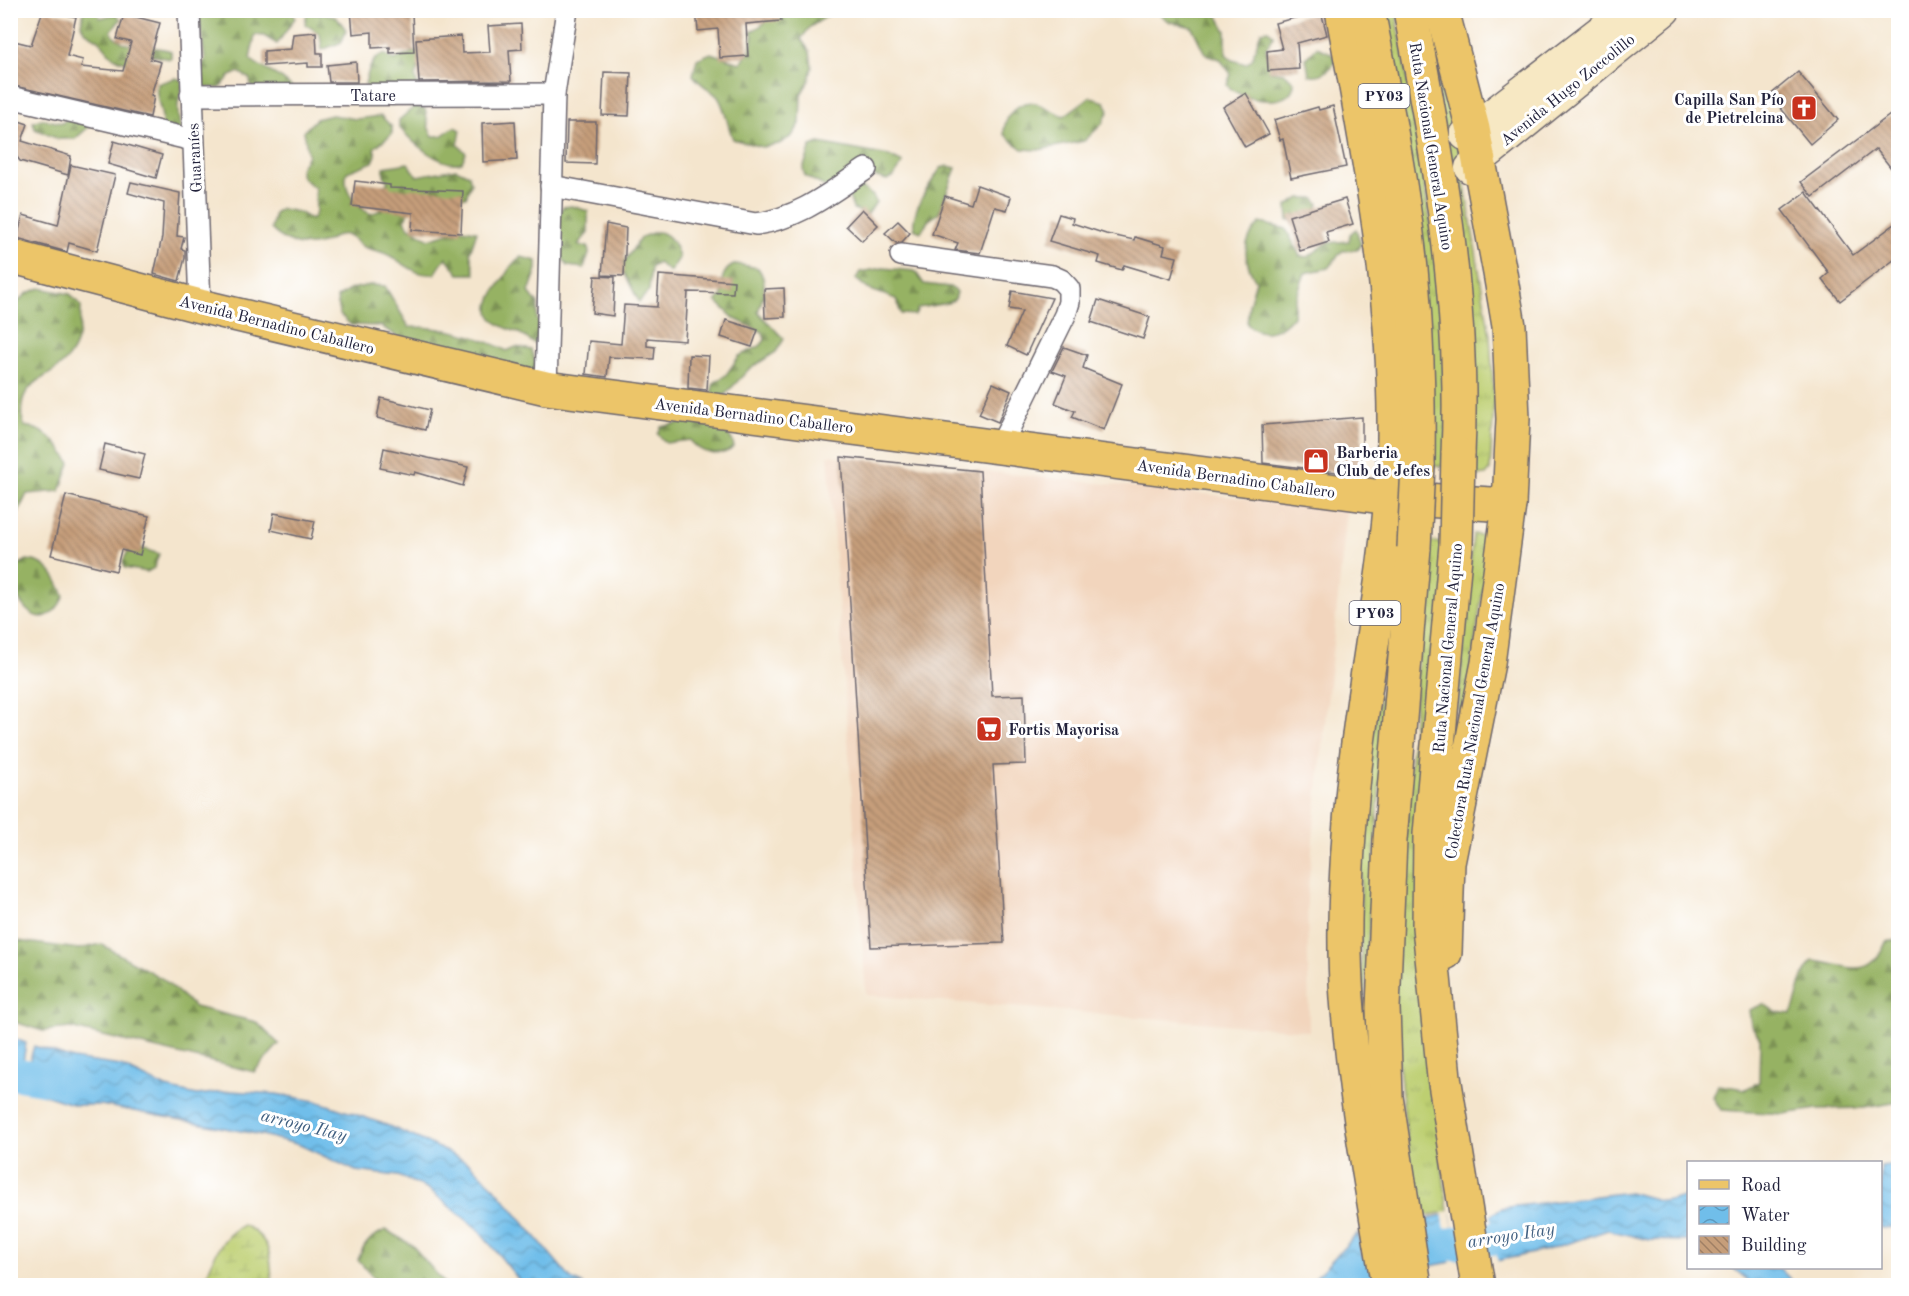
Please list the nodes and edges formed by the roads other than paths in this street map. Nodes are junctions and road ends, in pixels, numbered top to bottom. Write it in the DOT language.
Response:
graph roads {
  1 [pos="189,10"];
  2 [pos="567,10"];
  3 [pos="1342,10"];
  4 [pos="1368,10"];
  5 [pos="1410,10"];
  6 [pos="1627,10"];
  7 [pos="1665,10"];
  8 [pos="1444,22"];
  9 [pos="1564,75"];
  10 [pos="554,94"];
  11 [pos="191,95"];
  12 [pos="10,97"];
  13 [pos="193,140"];
  14 [pos="1472,148"];
  15 [pos="866,170"];
  16 [pos="551,186"];
  17 [pos="901,255"];
  18 [pos="10,256"];
  19 [pos="200,306"];
  20 [pos="546,388"];
  21 [pos="1000,447"];
  22 [pos="1390,498"];
  23 [pos="1503,505"];
  24 [pos="1463,1200"];
  25 [pos="1390,1216"];
  26 [pos="1388,1286"];
  27 [pos="1415,1286"];
  28 [pos="1479,1286"];
  1 -- 11 [label="street, Guaraníes"];
  2 -- 10 [label="street"];
  3 -- 22 [label="main road, PY03"];
  4 -- 25 [label="main road, PY03, bridge"];
  5 -- 24 [label="main road, Ruta Nacional General Aquino / PY03, bridge"];
  6 -- 9 [label="street, Avenida Hugo Zoccolillo"];
  7 -- 9 [label="street, Avenida Hugo Zoccolillo"];
  8 -- 14 [label="main road, Colectora Ruta Nacional General Aquino / PY03"];
  9 -- 14 [label="street, Avenida Hugo Zoccolillo"];
  10 -- 11 [label="street, Tatare"];
  10 -- 16 [label="street"];
  11 -- 13 [label="street, Guaraníes"];
  12 -- 13 [label="street"];
  13 -- 19 [label="street, Guaraníes"];
  14 -- 23 [label="main road, Colectora Ruta Nacional General Aquino / PY03"];
  15 -- 16 [label="street"];
  16 -- 20 [label="street"];
  17 -- 21 [label="street"];
  18 -- 19 [label="main road, Avenida Bernadino Caballero"];
  19 -- 20 [label="main road, Avenida Bernadino Caballero"];
  20 -- 21 [label="main road, Avenida Bernadino Caballero"];
  21 -- 22 [label="main road, Avenida Bernadino Caballero"];
  22 -- 23 [label="main road, Avenida Bernadino Caballero"];
  22 -- 25 [label="main road, PY03"];
  23 -- 24 [label="main road, Colectora Ruta Nacional General Aquino / PY03"];
  24 -- 28 [label="main road, Ruta Nacional General Aquino / PY03"];
  25 -- 26 [label="main road, PY03"];
  25 -- 27 [label="main road, PY03"];
}
